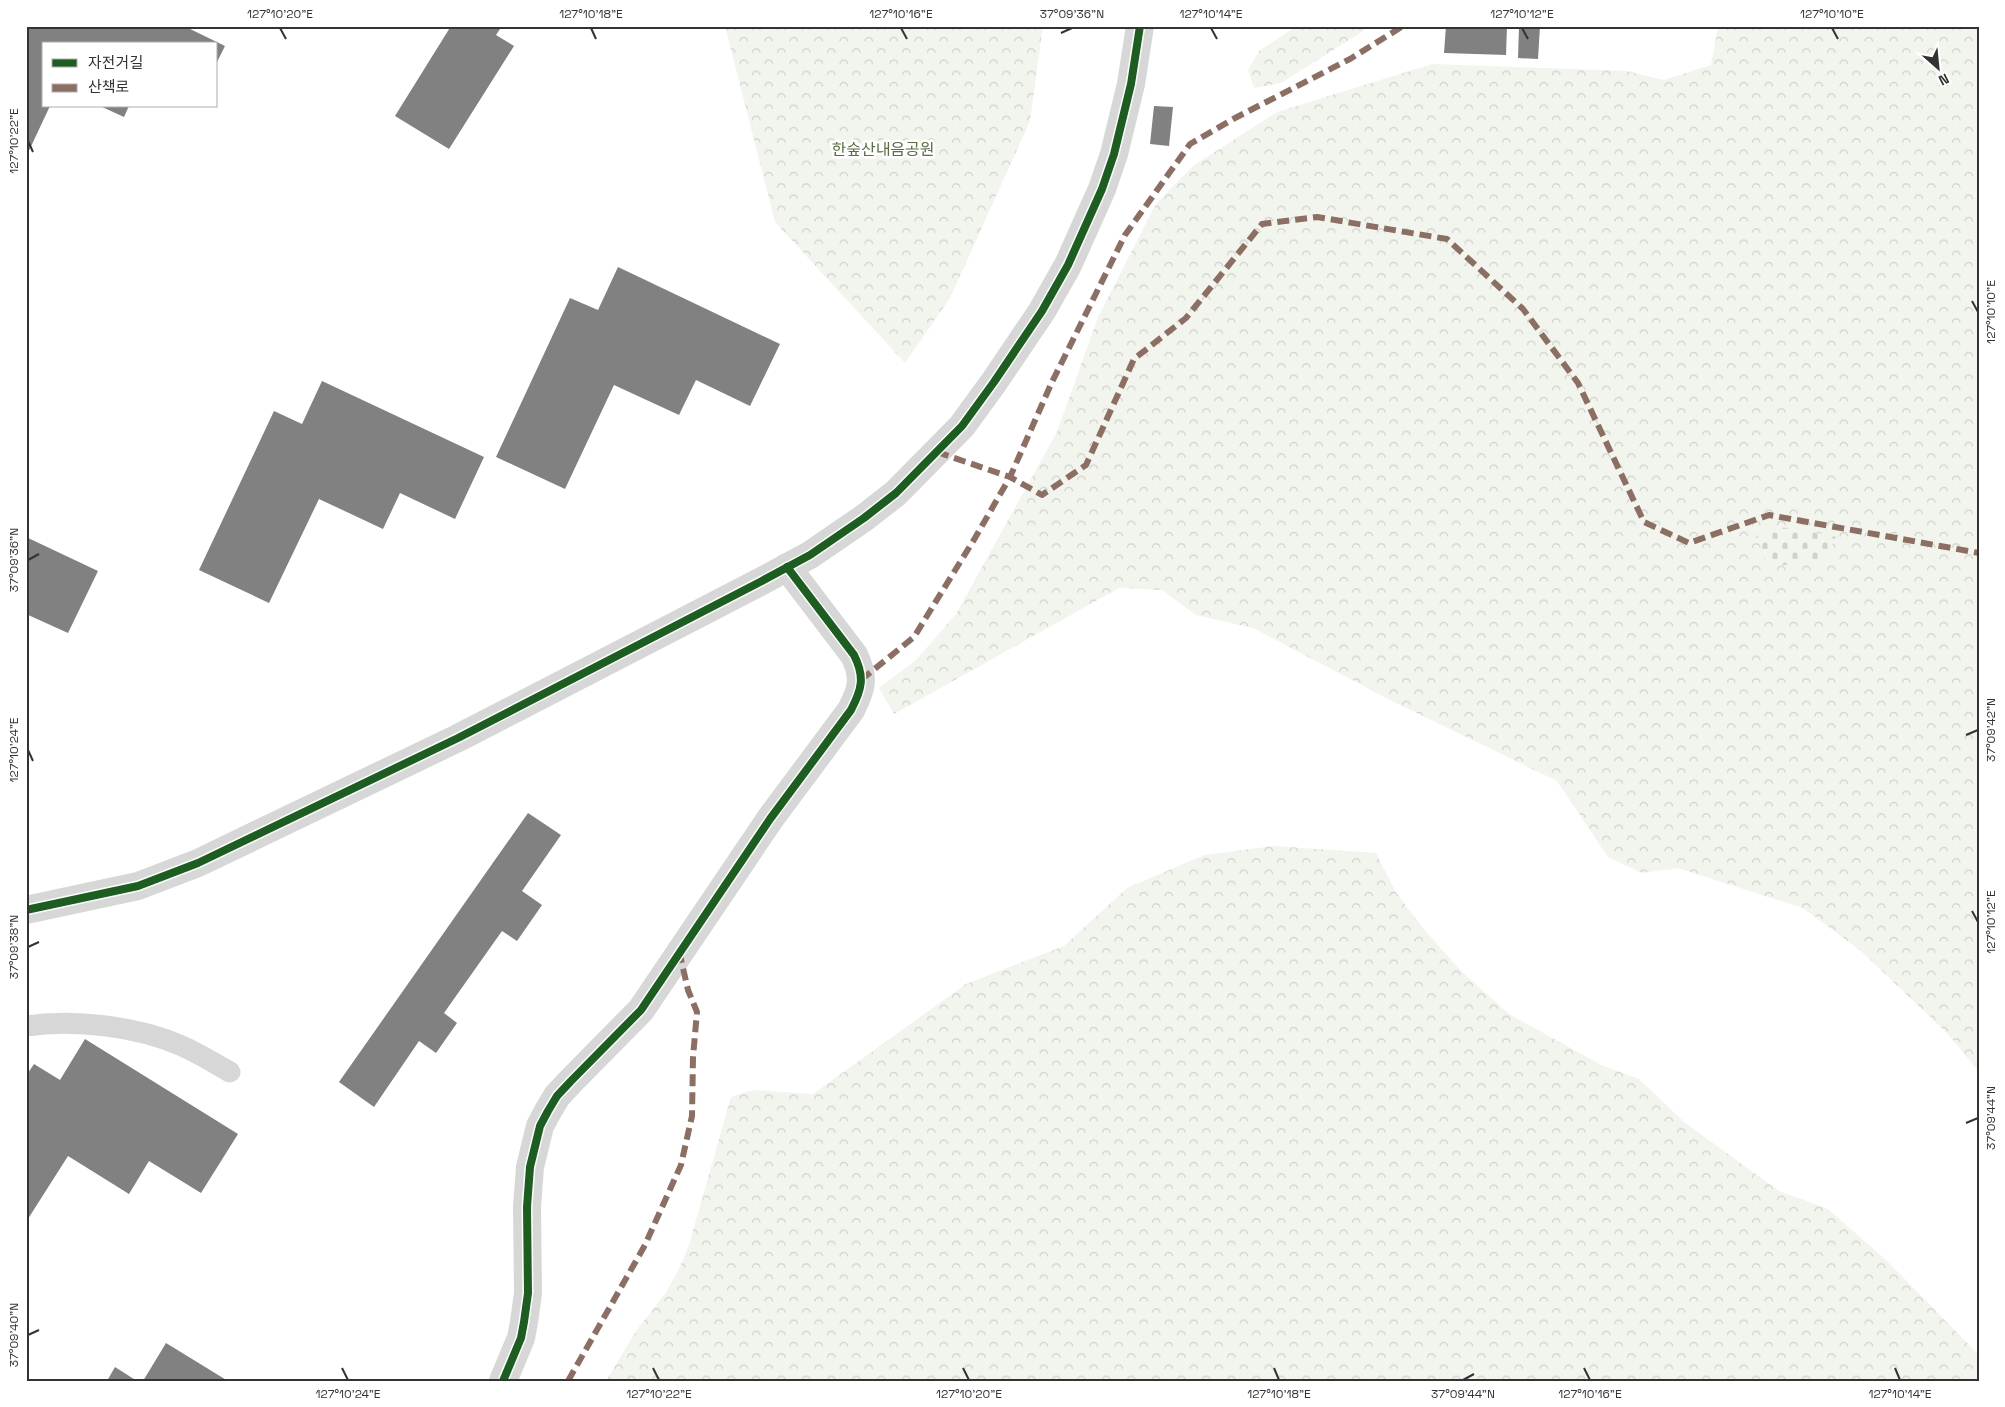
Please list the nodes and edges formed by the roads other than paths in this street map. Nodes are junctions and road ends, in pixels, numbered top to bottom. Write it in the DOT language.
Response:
graph roads {
  1 [pos="1140,26"];
  2 [pos="787,567"];
  3 [pos="26,910"];
  4 [pos="26,1026"];
  5 [pos="230,1072"];
  6 [pos="503,1381"];
  1 -- 2 [label="street"];
  2 -- 3 [label="street"];
  2 -- 6 [label="street"];
  4 -- 5 [label="lane"];
}
